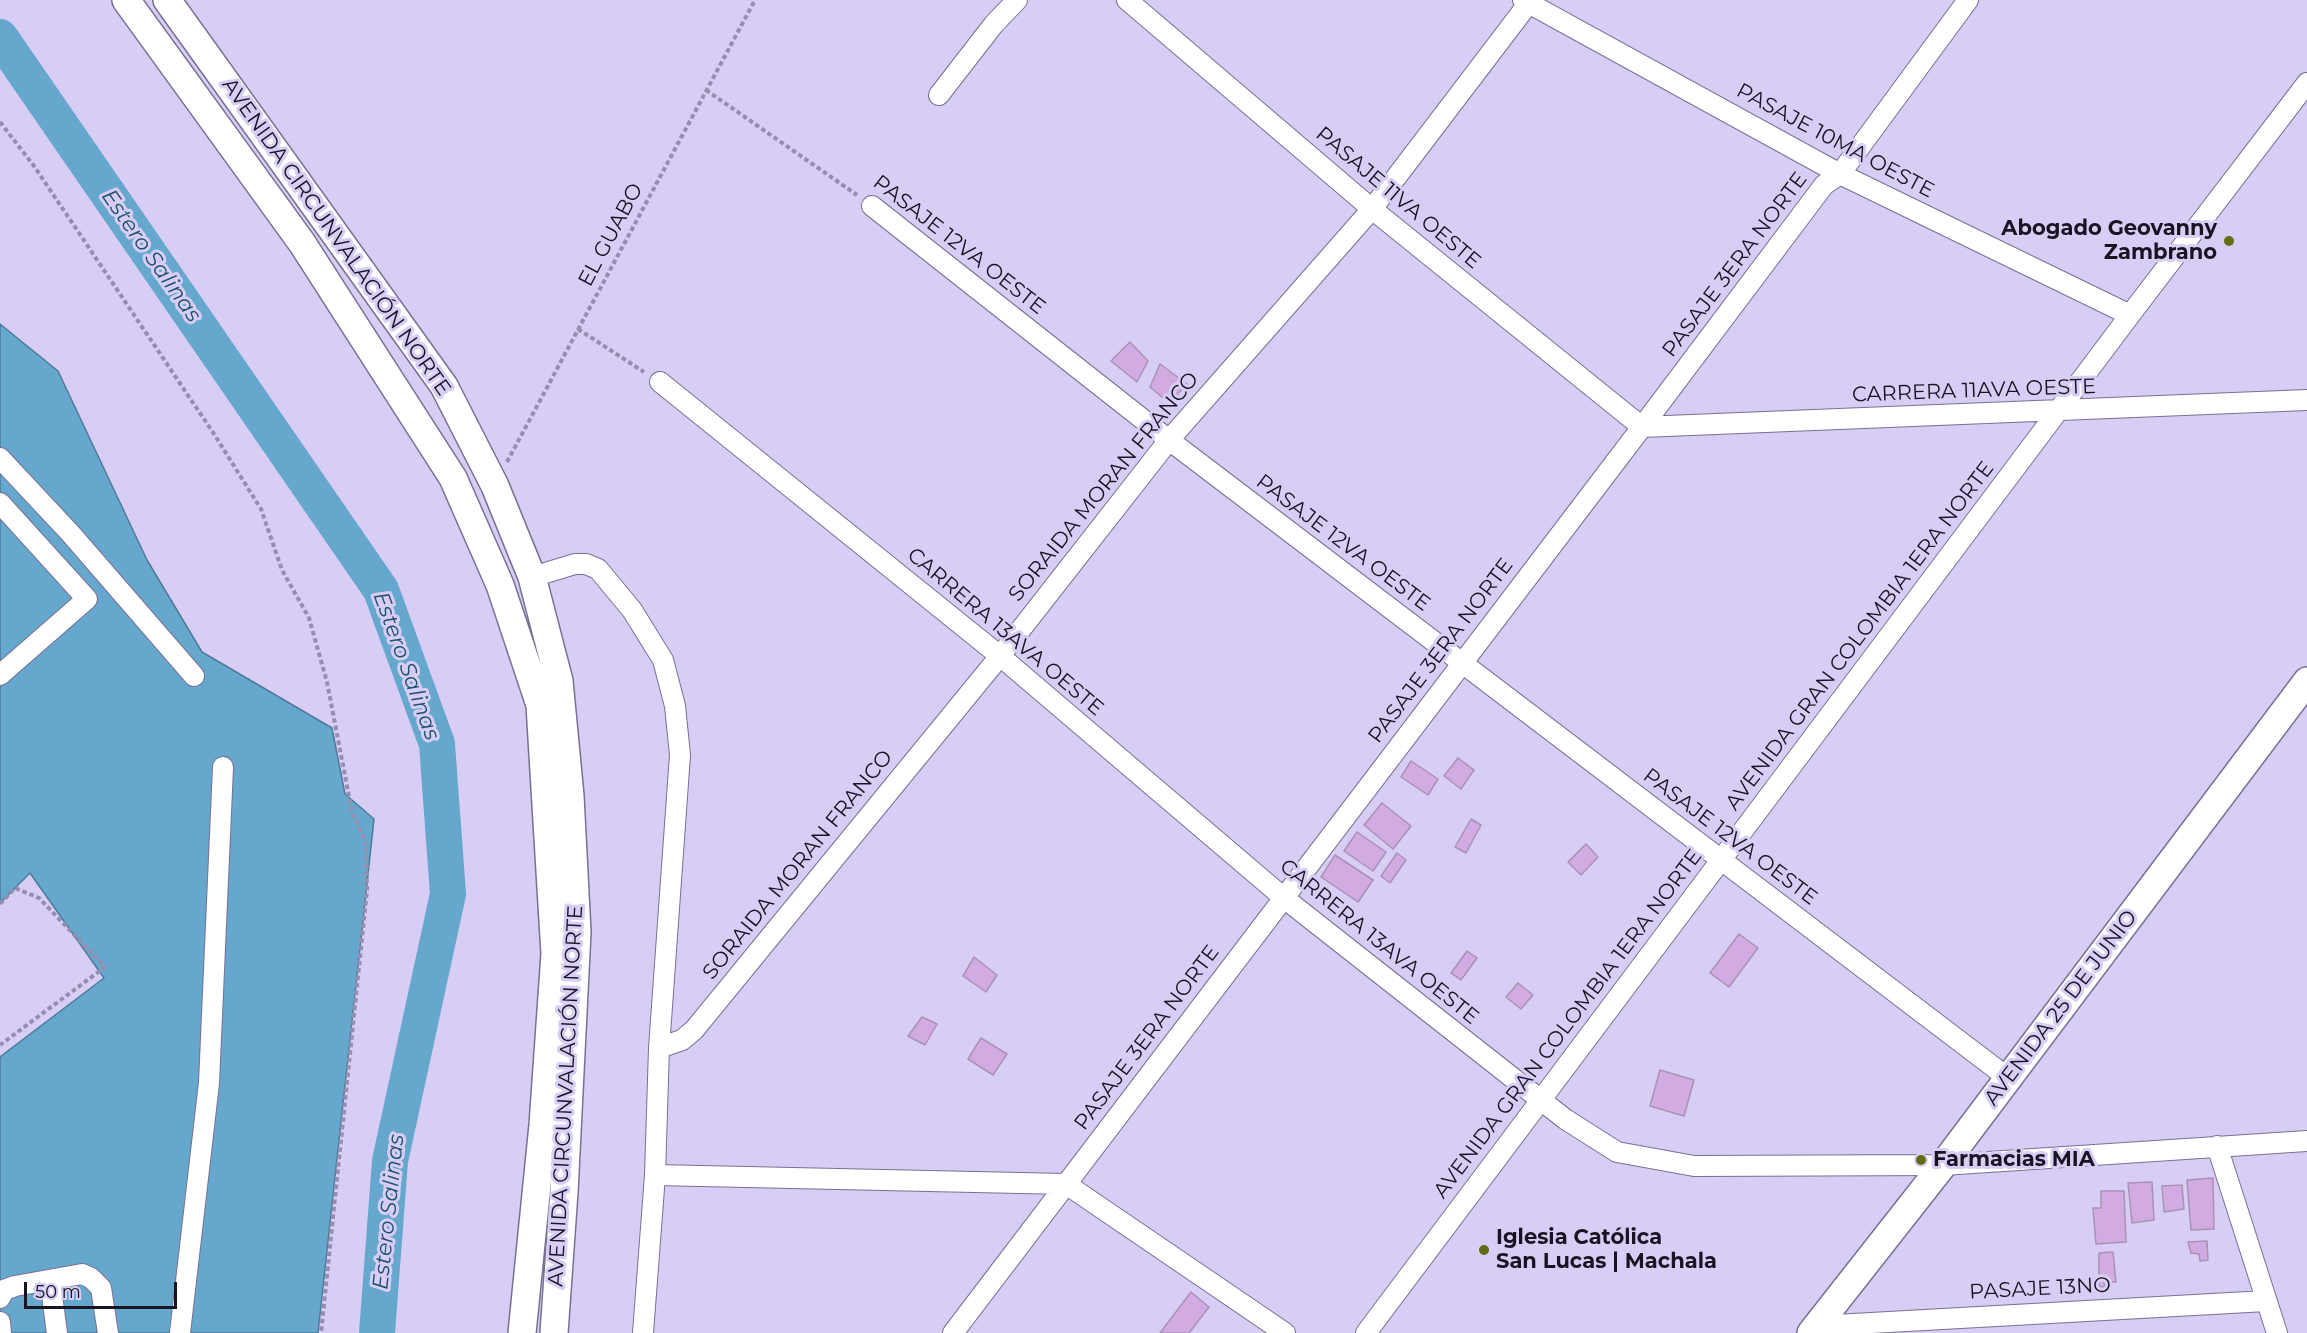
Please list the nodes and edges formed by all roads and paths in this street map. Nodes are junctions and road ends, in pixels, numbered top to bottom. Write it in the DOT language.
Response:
graph roads {
  1 [pos="126,0"];
  2 [pos="167,0"];
  3 [pos="755,0"];
  4 [pos="1017,0"];
  5 [pos="1127,0"];
  6 [pos="1968,0"];
  7 [pos="1528,1"];
  8 [pos="2307,83"];
  9 [pos="706,90"];
  10 [pos="939,95"];
  11 [pos="0,122"];
  12 [pos="1840,174"];
  13 [pos="873,206"];
  14 [pos="1372,209"];
  15 [pos="2130,315"];
  16 [pos="578,329"];
  17 [pos="660,382"];
  18 [pos="2307,400"];
  19 [pos="2059,412"];
  20 [pos="1642,427"];
  21 [pos="1169,440"];
  22 [pos="0,458"];
  23 [pos="481,459"];
  24 [pos="453,478"];
  25 [pos="495,486"];
  26 [pos="0,503"];
  27 [pos="532,577"];
  28 [pos="1000,656"];
  29 [pos="1462,664"];
  30 [pos="0,675"];
  31 [pos="194,676"];
  32 [pos="2307,681"];
  33 [pos="223,767"];
  34 [pos="1721,860"];
  35 [pos="1284,898"];
  36 [pos="0,904"];
  37 [pos="560,1043"];
  38 [pos="0,1044"];
  39 [pos="659,1048"];
  40 [pos="2008,1078"];
  41 [pos="1541,1101"];
  42 [pos="2307,1140"];
  43 [pos="2217,1146"];
  44 [pos="1943,1165"];
  45 [pos="655,1175"];
  46 [pos="1066,1184"];
  47 [pos="50,1280"];
  48 [pos="0,1298"];
  49 [pos="2266,1300"];
  50 [pos="0,1322"];
  51 [pos="1814,1329"];
  52 [pos="1,1333"];
  53 [pos="57,1333"];
  54 [pos="108,1333"];
  55 [pos="180,1333"];
  56 [pos="321,1333"];
  57 [pos="522,1333"];
  58 [pos="554,1333"];
  59 [pos="643,1333"];
  60 [pos="953,1333"];
  61 [pos="1285,1333"];
  62 [pos="1366,1333"];
  63 [pos="2277,1333"];
  1 -- 24 [label="main road, AVENIDA CIRCUNVALACIÓN NORTE"];
  2 -- 23 [label="main road, AVENIDA CIRCUNVALACIÓN NORTE"];
  3 -- 9 [label="path, EL GUABO"];
  4 -- 10 [label="street"];
  5 -- 14 [label="street, PASAJE 11VA OESTE"];
  6 -- 12 [label="street, PASAJE 3ERA NORTE"];
  7 -- 12 [label="street, PASAJE 10MA OESTE"];
  7 -- 14 [label="street, SORAIDA MORAN FRANCO"];
  8 -- 15 [label="street, AVENIDA GRAN COLOMBIA 1ERA NORTE"];
  9 -- 13 [label="path, PASAJE 12VA OESTE"];
  9 -- 16 [label="path, EL GUABO"];
  11 -- 56 [label="path"];
  12 -- 15 [label="street, PASAJE 10MA OESTE"];
  12 -- 20 [label="street, PASAJE 3ERA NORTE"];
  13 -- 21 [label="street, PASAJE 12VA OESTE"];
  14 -- 20 [label="street, PASAJE 11VA OESTE"];
  14 -- 21 [label="street, SORAIDA MORAN FRANCO"];
  15 -- 19 [label="street, AVENIDA GRAN COLOMBIA 1ERA NORTE"];
  16 -- 17 [label="path"];
  16 -- 25 [label="path, EL GUABO"];
  17 -- 28 [label="street, CARRERA 13AVA OESTE"];
  18 -- 19 [label="street, CARRERA 11AVA OESTE"];
  19 -- 20 [label="street, CARRERA 11AVA OESTE"];
  19 -- 34 [label="street, AVENIDA GRAN COLOMBIA 1ERA NORTE"];
  20 -- 29 [label="street, PASAJE 3ERA NORTE"];
  21 -- 28 [label="street, SORAIDA MORAN FRANCO"];
  21 -- 29 [label="street, PASAJE 12VA OESTE"];
  22 -- 31 [label="street"];
  23 -- 24 [label="main road"];
  23 -- 25 [label="main road, AVENIDA CIRCUNVALACIÓN NORTE"];
  24 -- 37 [label="main road, AVENIDA CIRCUNVALACIÓN NORTE"];
  25 -- 27 [label="main road, AVENIDA CIRCUNVALACIÓN NORTE"];
  26 -- 30 [label="street"];
  27 -- 37 [label="main road, AVENIDA CIRCUNVALACIÓN NORTE"];
  27 -- 39 [label="street"];
  28 -- 35 [label="street, CARRERA 13AVA OESTE"];
  28 -- 39 [label="street, SORAIDA MORAN FRANCO"];
  29 -- 34 [label="street, PASAJE 12VA OESTE"];
  29 -- 35 [label="street, PASAJE 3ERA NORTE"];
  32 -- 40 [label="main road, AVENIDA 25 DE JUNIO"];
  33 -- 55 [label="street"];
  34 -- 40 [label="street, PASAJE 12VA OESTE"];
  34 -- 41 [label="street, AVENIDA GRAN COLOMBIA 1ERA NORTE"];
  35 -- 41 [label="street, CARRERA 13AVA OESTE"];
  35 -- 46 [label="street, PASAJE 3ERA NORTE"];
  36 -- 38 [label="path"];
  37 -- 57 [label="main road, AVENIDA CIRCUNVALACIÓN NORTE"];
  37 -- 58 [label="main road, AVENIDA CIRCUNVALACIÓN NORTE"];
  39 -- 45 [label="street"];
  40 -- 44 [label="main road, AVENIDA 25 DE JUNIO"];
  41 -- 44 [label="street, CARRERA 13AVA OESTE"];
  41 -- 62 [label="street, AVENIDA GRAN COLOMBIA 1ERA NORTE"];
  42 -- 43 [label="street, CARRERA 13AVA OESTE"];
  43 -- 44 [label="street, CARRERA 13AVA OESTE"];
  43 -- 49 [label="street"];
  44 -- 51 [label="main road, AVENIDA 25 DE JUNIO"];
  45 -- 46 [label="street"];
  45 -- 59 [label="street"];
  46 -- 60 [label="street, PASAJE 3ERA NORTE"];
  46 -- 61 [label="street"];
  47 -- 48 [label="street"];
  47 -- 53 [label="street"];
  47 -- 54 [label="street"];
  49 -- 51 [label="street, PASAJE 13NO"];
  49 -- 63 [label="street"];
  50 -- 52 [label="street"];
}
